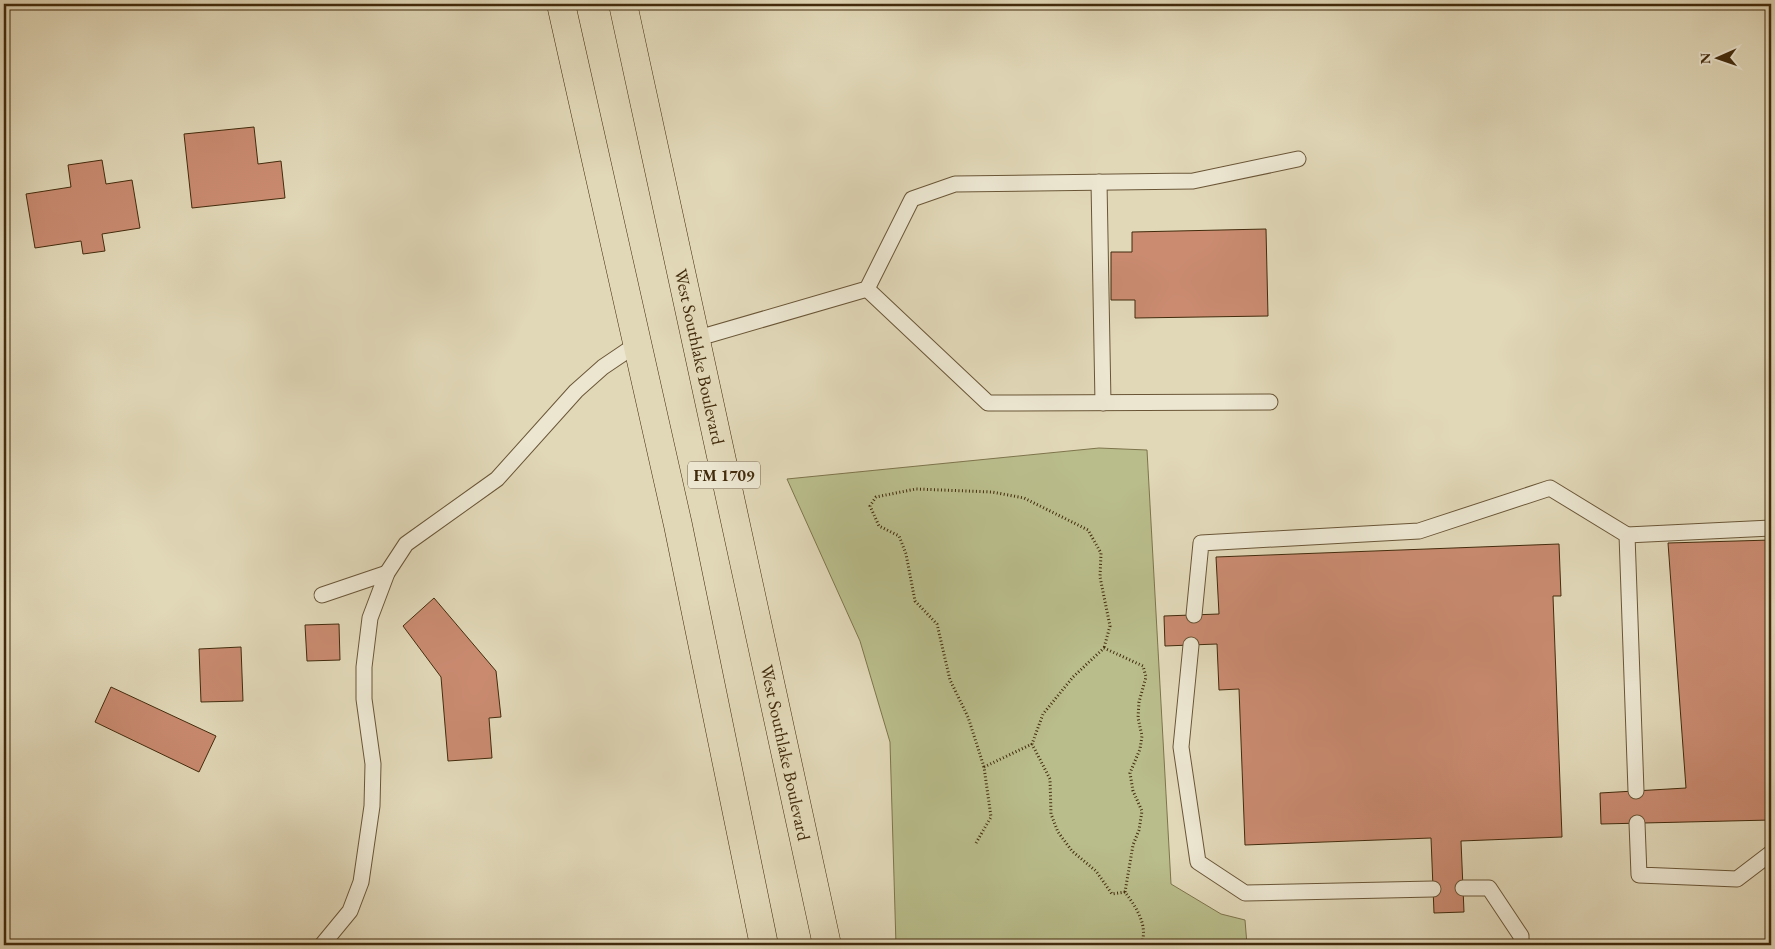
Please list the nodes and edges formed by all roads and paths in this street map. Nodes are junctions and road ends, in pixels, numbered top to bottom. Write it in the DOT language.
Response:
graph roads {
  1 [pos="561,4"];
  2 [pos="623,4"];
  3 [pos="1298,159"];
  4 [pos="1099,182"];
  5 [pos="867,289"];
  6 [pos="695,339"];
  7 [pos="637,344"];
  8 [pos="1270,402"];
  9 [pos="1103,403"];
  10 [pos="1771,528"];
  11 [pos="1627,534"];
  12 [pos="387,573"];
  13 [pos="322,595"];
  14 [pos="1194,615"];
  15 [pos="1191,645"];
  16 [pos="1104,648"];
  17 [pos="1032,744"];
  18 [pos="984,767"];
  19 [pos="1636,791"];
  20 [pos="1637,823"];
  21 [pos="976,843"];
  22 [pos="1771,853"];
  23 [pos="1463,888"];
  24 [pos="1433,889"];
  25 [pos="1125,892"];
  26 [pos="322,945"];
  27 [pos="764,945"];
  28 [pos="827,945"];
  29 [pos="1141,945"];
  30 [pos="1521,945"];
  1 -- 7 [label="main road, FM 1709"];
  2 -- 6 [label="main road, West Southlake Boulevard / FM 1709"];
  3 -- 4 [label="lane"];
  4 -- 5 [label="lane"];
  4 -- 9 [label="lane"];
  5 -- 6 [label="lane"];
  5 -- 9 [label="lane"];
  6 -- 28 [label="main road, West Southlake Boulevard / FM 1709"];
  7 -- 12 [label="lane"];
  7 -- 27 [label="main road, FM 1709"];
  8 -- 9 [label="lane"];
  10 -- 11 [label="lane"];
  11 -- 14 [label="lane"];
  11 -- 19 [label="lane"];
  12 -- 13 [label="lane"];
  12 -- 26 [label="lane"];
  15 -- 24 [label="lane"];
  16 -- 17 [label="path"];
  16 -- 18 [label="path"];
  16 -- 25 [label="path"];
  17 -- 18 [label="path"];
  17 -- 25 [label="path"];
  18 -- 21 [label="path"];
  20 -- 22 [label="lane"];
  23 -- 30 [label="lane"];
  25 -- 29 [label="path"];
}
